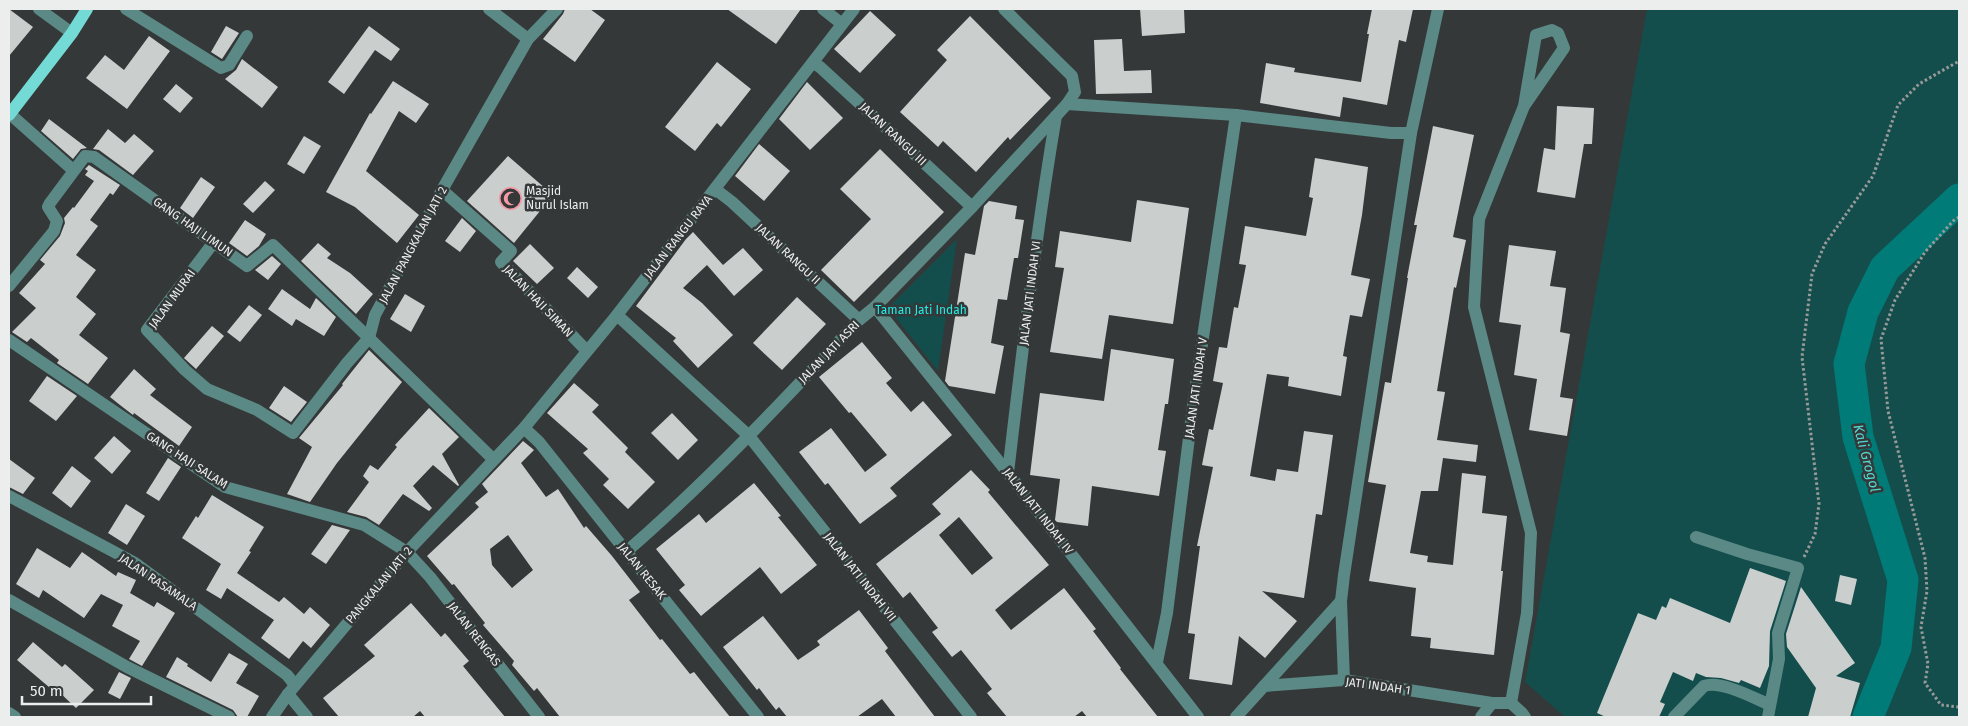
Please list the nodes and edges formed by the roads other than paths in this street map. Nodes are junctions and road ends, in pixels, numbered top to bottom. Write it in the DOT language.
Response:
graph roads {
  1 [pos="39,9"];
  2 [pos="87,9"];
  3 [pos="126,9"];
  4 [pos="489,9"];
  5 [pos="556,9"];
  6 [pos="823,9"];
  7 [pos="854,9"];
  8 [pos="1004,9"];
  9 [pos="1438,9"];
  10 [pos="842,24"];
  11 [pos="72,33"];
  12 [pos="247,36"];
  13 [pos="528,39"];
  14 [pos="813,63"];
  15 [pos="1067,104"];
  16 [pos="1524,106"];
  17 [pos="10,114"];
  18 [pos="1056,115"];
  19 [pos="1236,115"];
  20 [pos="1411,133"];
  21 [pos="73,170"];
  22 [pos="442,190"];
  23 [pos="715,190"];
  24 [pos="972,207"];
  25 [pos="214,242"];
  26 [pos="9,286"];
  27 [pos="875,307"];
  28 [pos="617,315"];
  29 [pos="859,320"];
  30 [pos="369,338"];
  31 [pos="10,344"];
  32 [pos="587,351"];
  33 [pos="524,428"];
  34 [pos="749,436"];
  35 [pos="493,459"];
  36 [pos="1008,472"];
  37 [pos="9,496"];
  38 [pos="1696,537"];
  39 [pos="407,552"];
  40 [pos="626,552"];
  41 [pos="9,600"];
  42 [pos="1341,601"];
  43 [pos="1157,662"];
  44 [pos="1344,680"];
  45 [pos="1264,686"];
  46 [pos="292,689"];
  47 [pos="1492,703"];
  48 [pos="1511,703"];
  49 [pos="1769,711"];
  50 [pos="9,713"];
  51 [pos="15,717"];
  52 [pos="229,717"];
  53 [pos="272,717"];
  54 [pos="307,717"];
  55 [pos="540,717"];
  56 [pos="758,717"];
  57 [pos="971,717"];
  58 [pos="1198,717"];
  59 [pos="1236,717"];
  60 [pos="1481,717"];
  61 [pos="1524,717"];
  62 [pos="1674,717"];
  1 -- 11 [label="street"];
  2 -- 11 [label="main road"];
  3 -- 12 [label="street"];
  4 -- 13 [label="street"];
  5 -- 13 [label="street, JALAN PANGKALAN JATI 2"];
  6 -- 10 [label="street"];
  7 -- 10 [label="street, JALAN RANGU RAYA"];
  8 -- 15 [label="street"];
  9 -- 20 [label="street"];
  10 -- 14 [label="street, JALAN RANGU RAYA"];
  11 -- 17 [label="main road"];
  13 -- 22 [label="street, JALAN PANGKALAN JATI 2"];
  14 -- 23 [label="street, JALAN RANGU RAYA"];
  14 -- 24 [label="street, JALAN RANGU III"];
  15 -- 18 [label="street, JALAN JATI ASRI"];
  15 -- 19 [label="street"];
  16 -- 16 [label="street"];
  16 -- 48 [label="street"];
  17 -- 21 [label="street"];
  18 -- 24 [label="street, JALAN JATI ASRI"];
  18 -- 36 [label="street, JALAN JATI INDAH VI"];
  19 -- 20 [label="street"];
  19 -- 43 [label="street, JALAN JATI INDAH V"];
  20 -- 42 [label="street"];
  21 -- 25 [label="street, GANG HAJI LIMUN"];
  21 -- 26 [label="street"];
  22 -- 30 [label="street, JALAN PANGKALAN JATI 2"];
  22 -- 32 [label="street, JALAN HAJI SIMAN"];
  23 -- 28 [label="street, JALAN RANGU RAYA"];
  23 -- 29 [label="street, JALAN RANGU II"];
  24 -- 27 [label="street, JALAN JATI ASRI"];
  25 -- 30 [label="street, GANG HAJI LIMUN"];
  25 -- 30 [label="street, JALAN MURAI"];
  27 -- 29 [label="street, JALAN JATI ASRI"];
  27 -- 36 [label="street, JALAN JATI INDAH IV"];
  28 -- 32 [label="street, JALAN RANGU RAYA"];
  28 -- 34 [label="street, JALAN JATI INDAH VII"];
  29 -- 34 [label="street, JALAN JATI ASRI"];
  30 -- 35 [label="street"];
  31 -- 39 [label="street, GANG HAJI SALAM"];
  32 -- 33 [label="street, JALAN RANGU RAYA"];
  33 -- 35 [label="street, JALAN RANGU RAYA"];
  33 -- 40 [label="street, JALAN RESAK"];
  34 -- 40 [label="street, JALAN JATI ASRI"];
  34 -- 57 [label="street, JALAN JATI INDAH VII"];
  35 -- 39 [label="street, PANGKALAN JATI 2"];
  36 -- 43 [label="street, JALAN JATI INDAH IV"];
  37 -- 46 [label="street, JALAN RASAMALA"];
  38 -- 49 [label="street"];
  39 -- 46 [label="street, PANGKALAN JATI 2"];
  39 -- 55 [label="street, JALAN RENGAS"];
  40 -- 56 [label="street, JALAN RESAK"];
  41 -- 52 [label="street"];
  42 -- 44 [label="street"];
  42 -- 45 [label="street"];
  43 -- 58 [label="street, JALAN JATI INDAH IV"];
  44 -- 45 [label="street, JATI INDAH 1"];
  44 -- 47 [label="street, JATI INDAH 1"];
  45 -- 59 [label="street"];
  46 -- 53 [label="street, PANGKALAN JATI 2"];
  46 -- 54 [label="street, JALAN RASAMALA"];
  47 -- 48 [label="street, JATI INDAH 1"];
  47 -- 60 [label="street"];
  48 -- 61 [label="street"];
  49 -- 62 [label="street"];
  50 -- 51 [label="street"];
}
